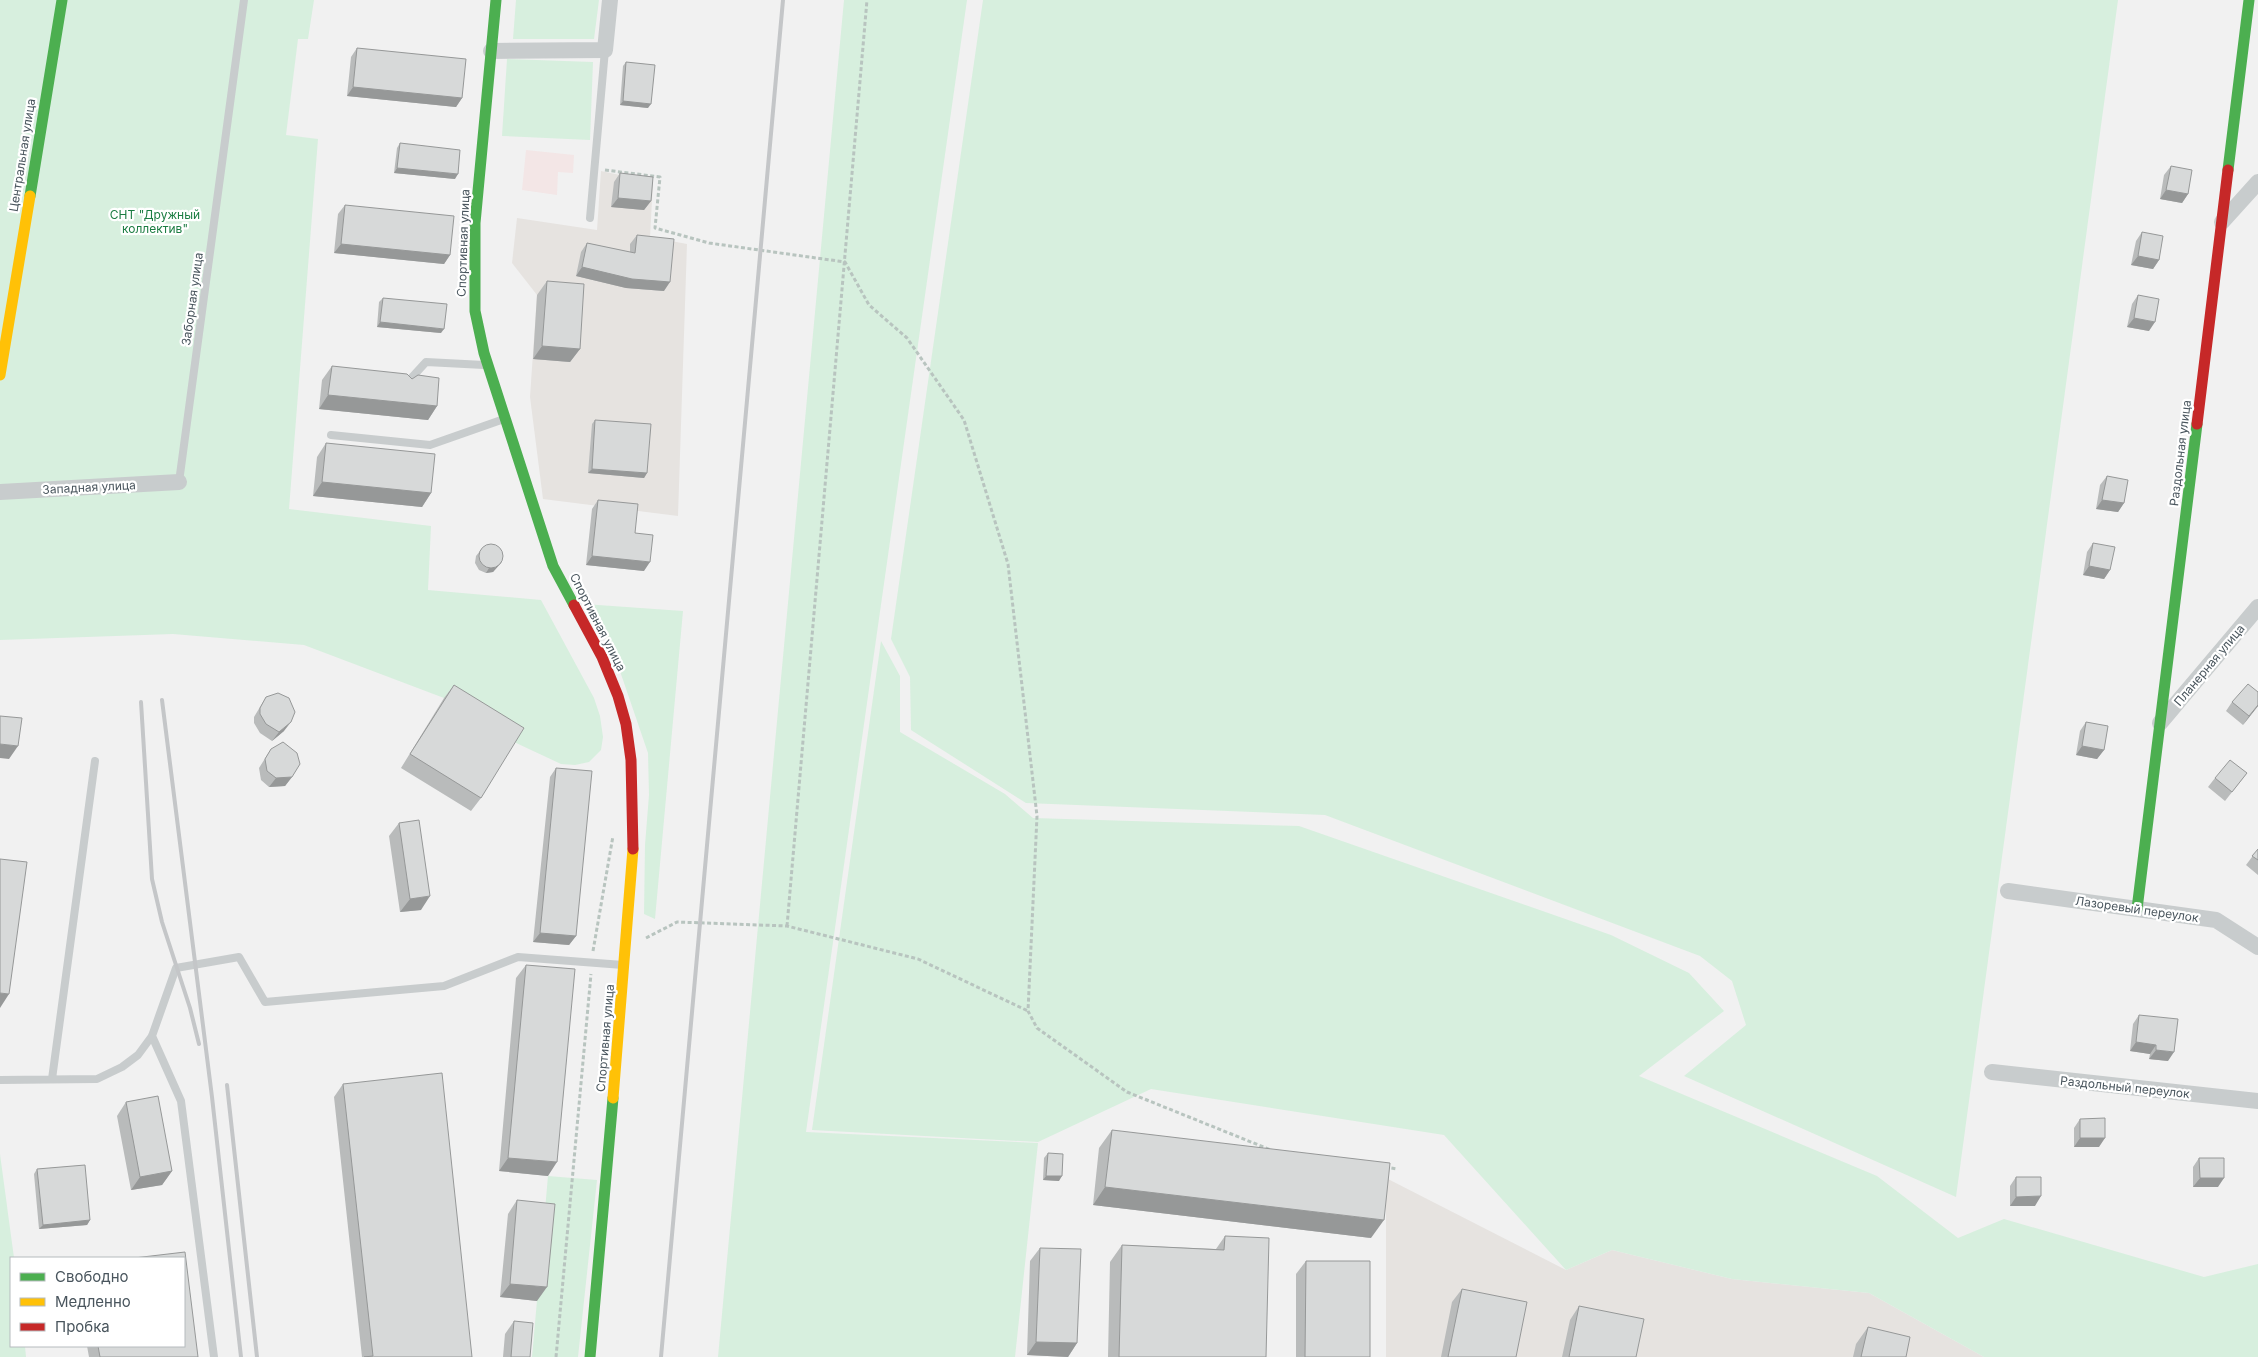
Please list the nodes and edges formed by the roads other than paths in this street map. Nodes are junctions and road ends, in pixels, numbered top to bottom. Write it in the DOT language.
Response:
graph roads {
  1 [pos="62,0"];
  2 [pos="244,0"];
  3 [pos="496,0"];
  4 [pos="610,0"];
  5 [pos="2249,0"];
  6 [pos="605,50"];
  7 [pos="491,51"];
  8 [pos="2258,182"];
  9 [pos="590,218"];
  10 [pos="2222,222"];
  11 [pos="489,365"];
  12 [pos="0,375"];
  13 [pos="403,387"];
  14 [pos="506,418"];
  15 [pos="331,435"];
  16 [pos="179,482"];
  17 [pos="0,492"];
  18 [pos="2258,607"];
  19 [pos="2160,723"];
  20 [pos="95,762"];
  21 [pos="2008,891"];
  22 [pos="2137,910"];
  23 [pos="2258,947"];
  24 [pos="625,965"];
  25 [pos="152,1036"];
  26 [pos="1992,1072"];
  27 [pos="0,1080"];
  28 [pos="52,1080"];
  29 [pos="2258,1101"];
  30 [pos="214,1357"];
  31 [pos="590,1357"];
  1 -- 12 [label="street, Центральная улица"];
  2 -- 16 [label="lane, Заборная улица"];
  3 -- 7 [label="street, Спортивная улица"];
  4 -- 6 [label="street"];
  5 -- 10 [label="street, Раздольная улица"];
  6 -- 7 [label="street"];
  6 -- 9 [label="lane"];
  7 -- 11 [label="street, Спортивная улица"];
  8 -- 10 [label="street"];
  10 -- 19 [label="street, Раздольная улица"];
  11 -- 13 [label="lane"];
  11 -- 14 [label="street, Спортивная улица"];
  14 -- 15 [label="lane"];
  14 -- 24 [label="street, Спортивная улица"];
  16 -- 17 [label="street, Западная улица"];
  18 -- 19 [label="street, Планерная улица"];
  19 -- 22 [label="street, Раздольная улица"];
  20 -- 28 [label="lane"];
  21 -- 22 [label="street, Лазоревый переулок"];
  22 -- 23 [label="street, Лазоревый переулок"];
  24 -- 25 [label="lane"];
  24 -- 31 [label="street, Спортивная улица"];
  25 -- 28 [label="lane"];
  25 -- 30 [label="lane"];
  26 -- 29 [label="street, Раздольный переулок"];
  27 -- 28 [label="lane"];
}
